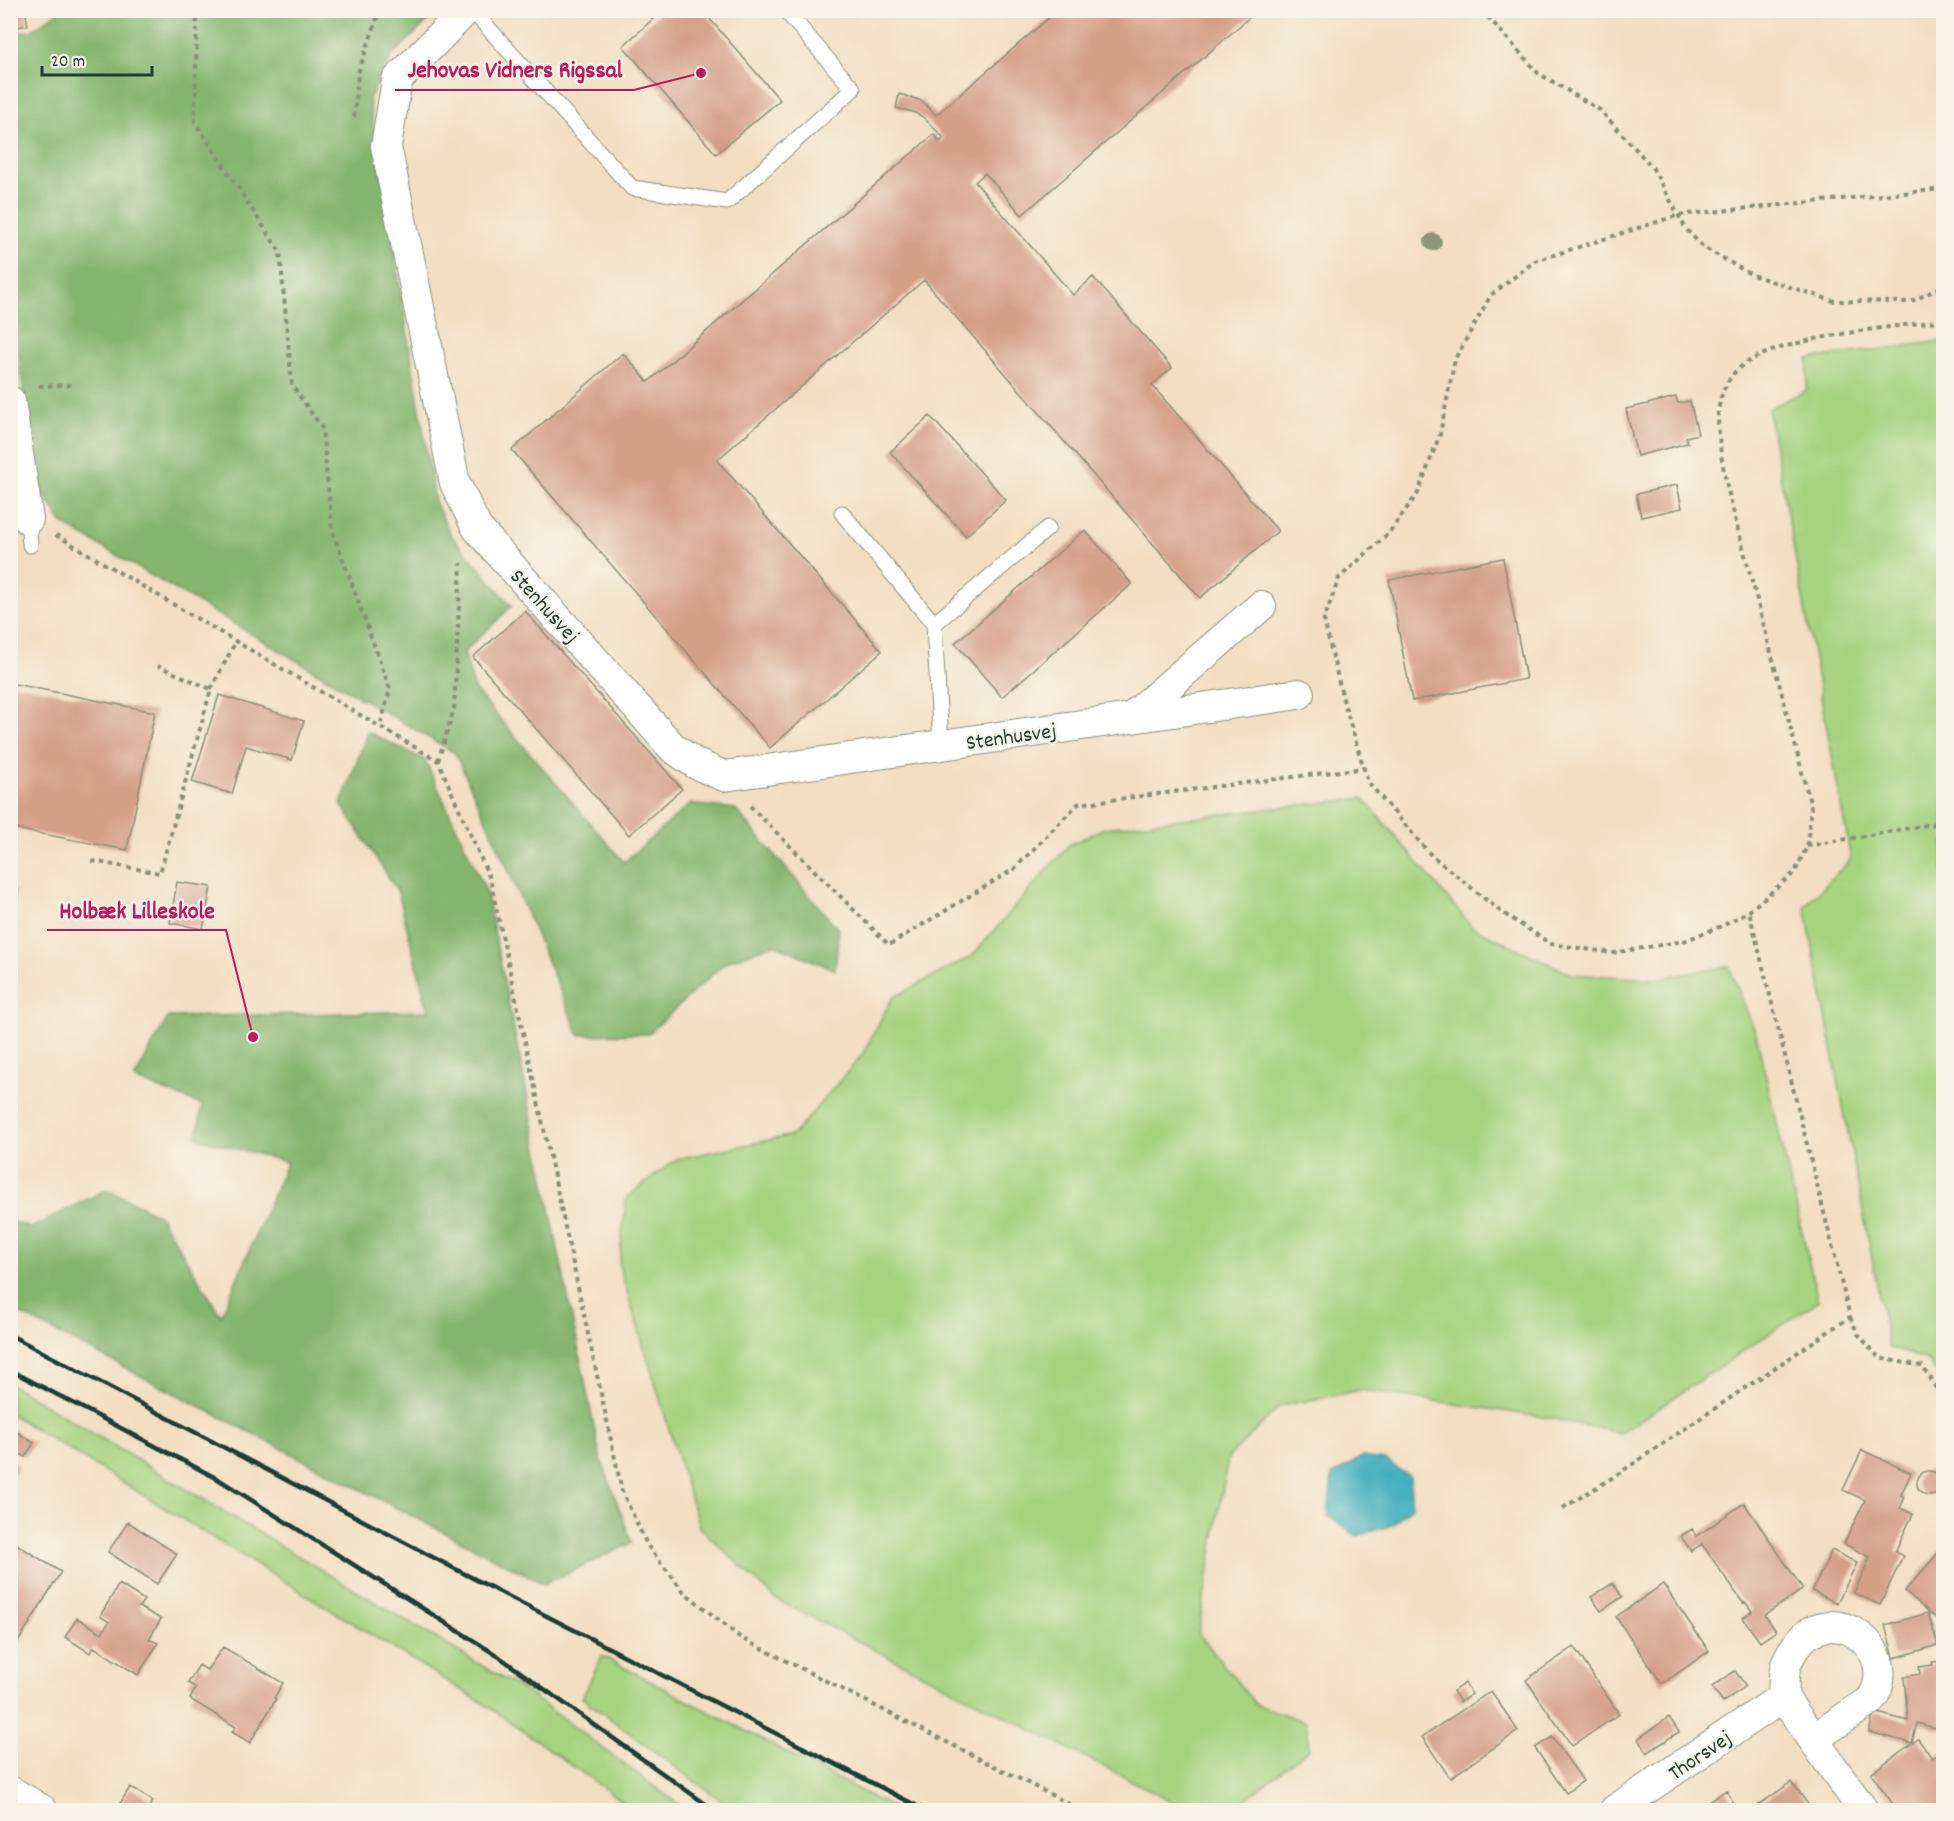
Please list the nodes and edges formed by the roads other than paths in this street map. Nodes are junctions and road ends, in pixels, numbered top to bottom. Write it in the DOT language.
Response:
graph roads {
  1 [pos="466,10"];
  2 [pos="472,10"];
  3 [pos="785,10"];
  4 [pos="10,401"];
  5 [pos="16,486"];
  6 [pos="842,513"];
  7 [pos="1048,528"];
  8 [pos="29,532"];
  9 [pos="1261,606"];
  10 [pos="934,624"];
  11 [pos="1299,694"];
  12 [pos="1131,718"];
  13 [pos="941,745"];
  14 [pos="1783,1697"];
  15 [pos="1813,1739"];
  16 [pos="10,1791"];
  17 [pos="42,1810"];
  18 [pos="1615,1810"];
  19 [pos="1863,1810"];
  1 -- 13 [label="street, Stenhusvej"];
  2 -- 3 [label="lane"];
  4 -- 5 [label="street"];
  5 -- 8 [label="street"];
  6 -- 10 [label="lane"];
  7 -- 10 [label="lane"];
  9 -- 12 [label="street"];
  10 -- 13 [label="lane"];
  11 -- 12 [label="street, Stenhusvej"];
  12 -- 13 [label="street, Stenhusvej"];
  14 -- 15 [label="street"];
  14 -- 15 [label="street"];
  14 -- 18 [label="street, Thorsvej"];
  15 -- 19 [label="street"];
  16 -- 17 [label="street"];
}
